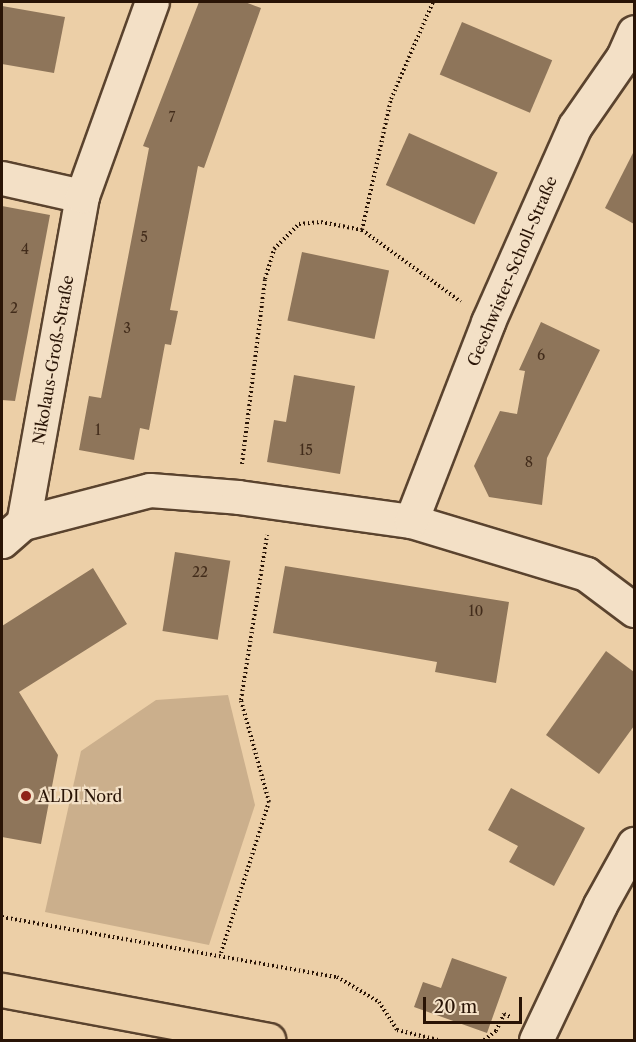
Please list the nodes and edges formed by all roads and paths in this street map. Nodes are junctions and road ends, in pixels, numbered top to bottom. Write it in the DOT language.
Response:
graph roads {
  1 [pos="152,2"];
  2 [pos="433,2"];
  3 [pos="634,33"];
  4 [pos="2,178"];
  5 [pos="82,196"];
  6 [pos="362,230"];
  7 [pos="489,322"];
  8 [pos="238,497"];
  9 [pos="272,504"];
  10 [pos="411,521"];
  11 [pos="12,532"];
  12 [pos="634,610"];
  13 [pos="634,844"];
  14 [pos="2,917"];
  15 [pos="221,953"];
  16 [pos="2,990"];
  17 [pos="268,1041"];
  18 [pos="438,1041"];
  19 [pos="536,1041"];
  1 -- 5 [label="street, Nikolaus-Groß-Straße"];
  2 -- 6 [label="path"];
  3 -- 7 [label="street, Geschwister-Scholl-Straße"];
  4 -- 5 [label="street"];
  5 -- 11 [label="street, Nikolaus-Groß-Straße"];
  6 -- 7 [label="path"];
  6 -- 8 [label="path"];
  7 -- 10 [label="street, Geschwister-Scholl-Straße"];
  8 -- 9 [label="street"];
  8 -- 11 [label="street"];
  9 -- 10 [label="street"];
  9 -- 15 [label="path"];
  10 -- 12 [label="street"];
  13 -- 19 [label="street"];
  14 -- 15 [label="path"];
  15 -- 18 [label="path"];
  16 -- 17 [label="main road"];
}
